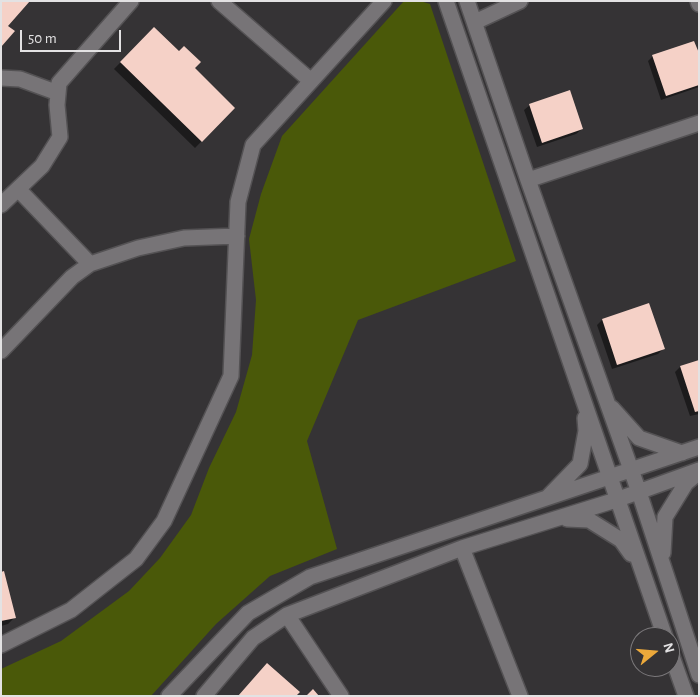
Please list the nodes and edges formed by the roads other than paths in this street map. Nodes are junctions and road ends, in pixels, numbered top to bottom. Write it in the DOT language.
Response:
graph roads {
  1 [pos="131,1"];
  2 [pos="219,1"];
  3 [pos="384,1"];
  4 [pos="446,1"];
  5 [pos="467,1"];
  6 [pos="520,1"];
  7 [pos="475,22"];
  8 [pos="1,78"];
  9 [pos="311,81"];
  10 [pos="58,93"];
  11 [pos="699,123"];
  12 [pos="528,180"];
  13 [pos="18,189"];
  14 [pos="1,205"];
  15 [pos="237,236"];
  16 [pos="90,264"];
  17 [pos="1,351"];
  18 [pos="607,402"];
  19 [pos="584,404"];
  20 [pos="699,447"];
  21 [pos="682,453"];
  22 [pos="631,471"];
  23 [pos="699,471"];
  24 [pos="609,477"];
  25 [pos="639,492"];
  26 [pos="547,498"];
  27 [pos="616,500"];
  28 [pos="556,519"];
  29 [pos="462,548"];
  30 [pos="662,562"];
  31 [pos="639,564"];
  32 [pos="287,615"];
  33 [pos="661,627"];
  34 [pos="1,645"];
  35 [pos="699,675"];
  36 [pos="679,677"];
  37 [pos="169,696"];
  38 [pos="204,696"];
  39 [pos="341,696"];
  40 [pos="520,696"];
  41 [pos="686,696"];
  1 -- 10 [label="street"];
  2 -- 9 [label="street"];
  3 -- 9 [label="street"];
  4 -- 19 [label="street"];
  5 -- 7 [label="street"];
  6 -- 7 [label="street"];
  7 -- 12 [label="street"];
  8 -- 10 [label="street"];
  9 -- 15 [label="street"];
  10 -- 13 [label="street"];
  11 -- 12 [label="street"];
  12 -- 18 [label="street"];
  13 -- 14 [label="street"];
  13 -- 16 [label="street"];
  15 -- 16 [label="street"];
  15 -- 34 [label="street"];
  16 -- 17 [label="street"];
  18 -- 21 [label="street"];
  18 -- 22 [label="street"];
  19 -- 24 [label="street"];
  19 -- 26 [label="street"];
  20 -- 21 [label="street"];
  21 -- 22 [label="street"];
  22 -- 24 [label="street"];
  22 -- 25 [label="street"];
  23 -- 25 [label="street"];
  23 -- 30 [label="street"];
  24 -- 26 [label="street"];
  24 -- 27 [label="street"];
  25 -- 27 [label="street"];
  25 -- 30 [label="street"];
  26 -- 37 [label="street"];
  27 -- 28 [label="street"];
  27 -- 31 [label="street"];
  28 -- 29 [label="street"];
  28 -- 31 [label="street"];
  29 -- 32 [label="street"];
  29 -- 40 [label="street"];
  30 -- 35 [label="street"];
  31 -- 33 [label="street"];
  32 -- 38 [label="street"];
  32 -- 39 [label="street"];
  36 -- 41 [label="street"];
}
